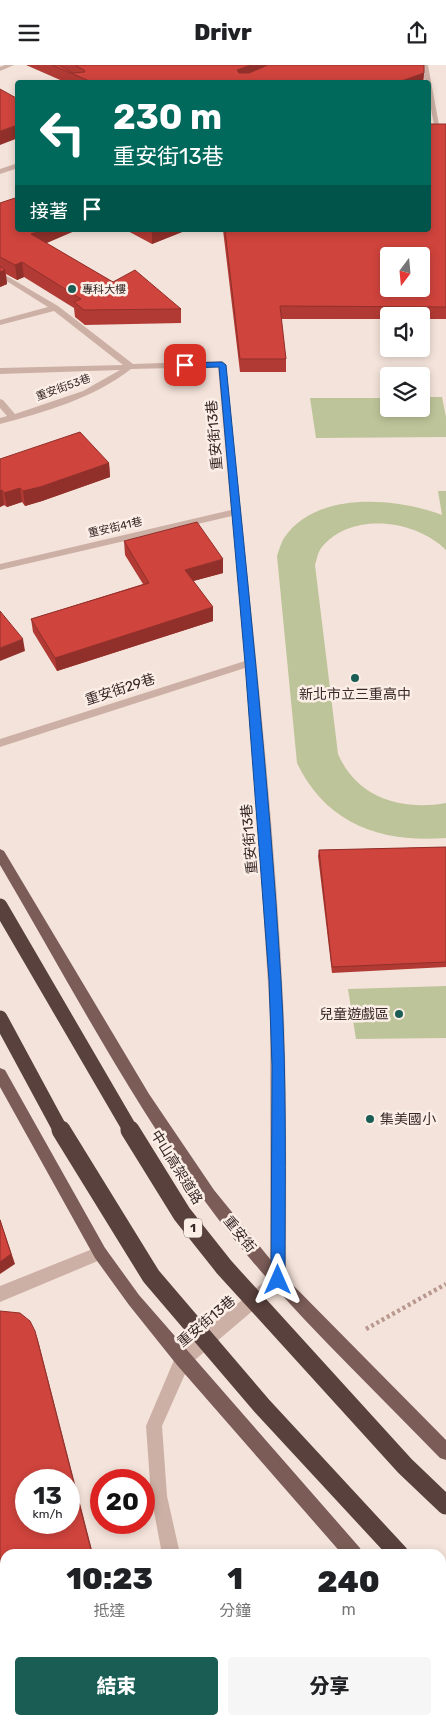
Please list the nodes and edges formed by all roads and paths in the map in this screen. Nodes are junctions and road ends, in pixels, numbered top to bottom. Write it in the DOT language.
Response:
graph roads {
  1 [pos="11,65"];
  2 [pos="425,65"];
  3 [pos="0,69"];
  4 [pos="428,80"];
  5 [pos="431,93"];
  6 [pos="431,124"];
  7 [pos="437,124"];
  8 [pos="446,125"];
  9 [pos="15,166"];
  10 [pos="0,172"];
  11 [pos="0,273"];
  12 [pos="55,308"];
  13 [pos="0,323"];
  14 [pos="130,366"];
  15 [pos="0,371"];
  16 [pos="0,402"];
  17 [pos="13,417"];
  18 [pos="0,421"];
  19 [pos="236,512"];
  20 [pos="0,567"];
  21 [pos="250,663"];
  22 [pos="0,743"];
  23 [pos="0,854"];
  24 [pos="0,906"];
  25 [pos="0,1018"];
  26 [pos="0,1074"];
  27 [pos="100,1253"];
  28 [pos="278,1280"];
  29 [pos="446,1284"];
  30 [pos="0,1294"];
  31 [pos="339,1344"];
  32 [pos="182,1359"];
  33 [pos="446,1452"];
  34 [pos="446,1505"];
  35 [pos="170,1549"];
  36 [pos="350,1549"];
  37 [pos="394,1549"];
  1 -- 3 [label="street"];
  2 -- 4 [label="street"];
  5 -- 7 [label="street"];
  6 -- 7 [label="street"];
  7 -- 8 [label="street"];
  9 -- 10 [label="street"];
  11 -- 12 [label="street"];
  12 -- 13 [label="street"];
  12 -- 14 [label="street"];
  14 -- 15 [label="street"];
  14 -- 17 [label="street, 重安街53巷"];
  14 -- 19 [label="street, 重安街13巷"];
  16 -- 17 [label="street"];
  17 -- 18 [label="street, 重安街53巷"];
  19 -- 20 [label="street, 重安街41巷"];
  19 -- 21 [label="street, 重安街13巷"];
  21 -- 22 [label="street, 重安街29巷"];
  21 -- 28 [label="street, 重安街13巷"];
  23 -- 28 [label="main road, 重安街 / 1"];
  24 -- 34 [label="highway, 中山高架道路 / 1, bridge"];
  25 -- 37 [label="highway, bridge"];
  26 -- 27 [label="main road"];
  27 -- 30 [label="street"];
  27 -- 32 [label="main road"];
  28 -- 31 [label="main road, 重安街 / 1"];
  28 -- 32 [label="street, 重安街13巷"];
  29 -- 31 [label="path"];
  31 -- 33 [label="main road, 重安街 / 1"];
  32 -- 35 [label="street"];
  32 -- 36 [label="main road"];
}
